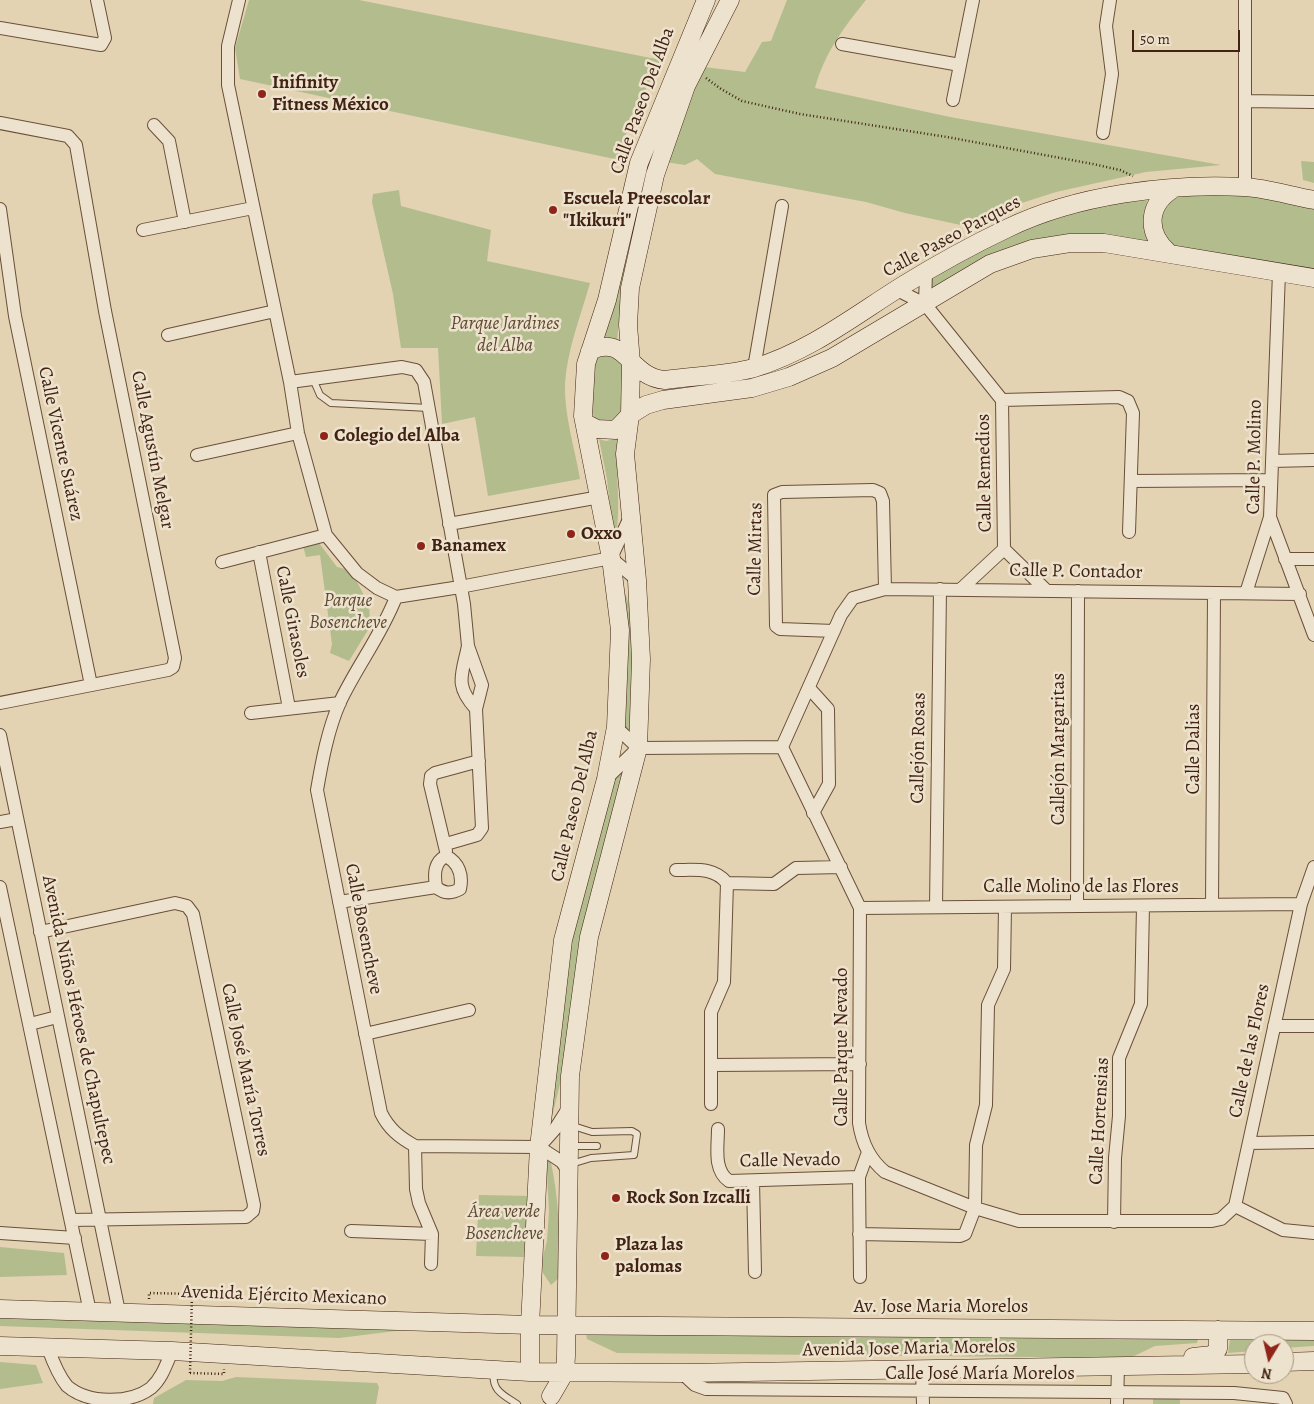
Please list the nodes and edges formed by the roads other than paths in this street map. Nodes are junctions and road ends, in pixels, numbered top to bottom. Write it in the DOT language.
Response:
graph roads {
  1 [pos="97,0"];
  2 [pos="239,0"];
  3 [pos="706,0"];
  4 [pos="730,0"];
  5 [pos="973,0"];
  6 [pos="1110,0"];
  7 [pos="1245,0"];
  8 [pos="0,28"];
  9 [pos="842,44"];
  10 [pos="960,65"];
  11 [pos="953,100"];
  12 [pos="1245,101"];
  13 [pos="1314,102"];
  14 [pos="0,123"];
  15 [pos="154,125"];
  16 [pos="1102,133"];
  17 [pos="1245,187"];
  18 [pos="1174,189"];
  19 [pos="1314,200"];
  20 [pos="782,206"];
  21 [pos="253,208"];
  22 [pos="0,210"];
  23 [pos="185,222"];
  24 [pos="143,230"];
  25 [pos="1170,253"];
  26 [pos="926,272"];
  27 [pos="1279,272"];
  28 [pos="1314,278"];
  29 [pos="897,290"];
  30 [pos="925,304"];
  31 [pos="275,311"];
  32 [pos="168,335"];
  33 [pos="590,351"];
  34 [pos="630,363"];
  35 [pos="754,368"];
  36 [pos="312,379"];
  37 [pos="290,382"];
  38 [pos="1002,400"];
  39 [pos="429,408"];
  40 [pos="630,416"];
  41 [pos="585,423"];
  42 [pos="298,433"];
  43 [pos="197,455"];
  44 [pos="1272,460"];
  45 [pos="1314,460"];
  46 [pos="1271,480"];
  47 [pos="1131,481"];
  48 [pos="600,497"];
  49 [pos="631,515"];
  50 [pos="1270,517"];
  51 [pos="450,524"];
  52 [pos="1129,532"];
  53 [pos="326,535"];
  54 [pos="1004,549"];
  55 [pos="259,552"];
  56 [pos="611,558"];
  57 [pos="1285,559"];
  58 [pos="1314,559"];
  59 [pos="222,562"];
  60 [pos="637,580"];
  61 [pos="460,587"];
  62 [pos="885,588"];
  63 [pos="940,589"];
  64 [pos="960,590"];
  65 [pos="1047,591"];
  66 [pos="1078,591"];
  67 [pos="1214,593"];
  68 [pos="1246,594"];
  69 [pos="1300,594"];
  70 [pos="396,597"];
  71 [pos="834,631"];
  72 [pos="1314,635"];
  73 [pos="468,646"];
  74 [pos="91,685"];
  75 [pos="809,688"];
  76 [pos="0,703"];
  77 [pos="340,703"];
  78 [pos="288,708"];
  79 [pos="476,709"];
  80 [pos="251,713"];
  81 [pos="616,727"];
  82 [pos="0,735"];
  83 [pos="782,747"];
  84 [pos="638,748"];
  85 [pos="479,761"];
  86 [pos="606,778"];
  87 [pos="6,795"];
  88 [pos="813,812"];
  89 [pos="16,819"];
  90 [pos="0,822"];
  91 [pos="446,850"];
  92 [pos="841,867"];
  93 [pos="1314,867"];
  94 [pos="676,870"];
  95 [pos="728,883"];
  96 [pos="0,887"];
  97 [pos="436,887"];
  98 [pos="339,902"];
  99 [pos="1301,904"];
  100 [pos="1212,905"];
  101 [pos="1077,906"];
  102 [pos="1143,906"];
  103 [pos="936,907"];
  104 [pos="1005,907"];
  105 [pos="860,908"];
  106 [pos="40,932"];
  107 [pos="469,1010"];
  108 [pos="57,1018"];
  109 [pos="30,1024"];
  110 [pos="1274,1026"];
  111 [pos="1314,1026"];
  112 [pos="366,1034"];
  113 [pos="860,1064"];
  114 [pos="711,1065"];
  115 [pos="711,1104"];
  116 [pos="570,1106"];
  117 [pos="569,1124"];
  118 [pos="718,1129"];
  119 [pos="1314,1142"];
  120 [pos="1249,1143"];
  121 [pos="415,1146"];
  122 [pos="568,1146"];
  123 [pos="597,1146"];
  124 [pos="539,1147"];
  125 [pos="868,1152"];
  126 [pos="568,1168"];
  127 [pos="859,1177"];
  128 [pos="752,1181"];
  129 [pos="1235,1206"];
  130 [pos="975,1208"];
  131 [pos="101,1219"];
  132 [pos="71,1220"];
  133 [pos="1114,1222"];
  134 [pos="351,1231"];
  135 [pos="1314,1232"];
  136 [pos="0,1233"];
  137 [pos="432,1234"];
  138 [pos="860,1234"];
  139 [pos="75,1238"];
  140 [pos="431,1264"];
  141 [pos="755,1272"];
  142 [pos="860,1276"];
  143 [pos="0,1309"];
  144 [pos="90,1312"];
  145 [pos="119,1312"];
  146 [pos="530,1325"];
  147 [pos="568,1325"];
  148 [pos="1218,1330"];
  149 [pos="1314,1331"];
  150 [pos="0,1346"];
  151 [pos="48,1348"];
  152 [pos="172,1351"];
  153 [pos="1314,1361"];
  154 [pos="1294,1362"];
  155 [pos="1244,1364"];
  156 [pos="1118,1367"];
  157 [pos="1162,1367"];
  158 [pos="494,1369"];
  159 [pos="922,1370"];
  160 [pos="530,1372"];
  161 [pos="565,1372"];
  162 [pos="682,1373"];
  163 [pos="833,1398"];
  164 [pos="923,1398"];
  165 [pos="997,1398"];
  166 [pos="1064,1398"];
  167 [pos="1117,1398"];
  168 [pos="1234,1399"];
  169 [pos="141,1400"];
  170 [pos="551,1400"];
  171 [pos="1284,1401"];
  172 [pos="112,1404"];
  173 [pos="517,1404"];
  1 -- 8 [label="street"];
  2 -- 21 [label="street"];
  3 -- 33 [label="street, Calle Paseo Del Alba"];
  4 -- 34 [label="street, Calle Paseo Del Alba"];
  5 -- 10 [label="street"];
  6 -- 16 [label="street"];
  7 -- 12 [label="street"];
  9 -- 10 [label="street"];
  10 -- 11 [label="street"];
  12 -- 13 [label="street"];
  12 -- 17 [label="street"];
  14 -- 74 [label="street, Calle Agustín Melgar"];
  15 -- 23 [label="street"];
  17 -- 18 [label="street, Calle Paseo Parques"];
  17 -- 19 [label="street, Calle Paseo Parques"];
  18 -- 25 [label="street"];
  18 -- 26 [label="street, Calle Paseo Parques"];
  20 -- 35 [label="street"];
  21 -- 23 [label="street"];
  21 -- 31 [label="street"];
  22 -- 74 [label="street, Calle Vicente Suárez"];
  23 -- 24 [label="street"];
  25 -- 27 [label="street"];
  25 -- 30 [label="street"];
  26 -- 29 [label="street, Calle Paseo Parques"];
  26 -- 30 [label="street"];
  27 -- 28 [label="street"];
  27 -- 44 [label="street, Calle P. Molino"];
  29 -- 30 [label="street, Calle Remedios"];
  29 -- 35 [label="street, Calle Paseo Parques"];
  30 -- 38 [label="street, Calle Remedios"];
  30 -- 40 [label="street"];
  31 -- 32 [label="street"];
  31 -- 37 [label="street"];
  33 -- 34 [label="street, Calle Paseo Parques"];
  33 -- 41 [label="street, Calle Paseo Del Alba"];
  34 -- 35 [label="street, Calle Paseo Parques"];
  34 -- 40 [label="street, Calle Paseo Del Alba"];
  36 -- 37 [label="street"];
  36 -- 39 [label="lane"];
  36 -- 39 [label="street"];
  37 -- 42 [label="street"];
  38 -- 47 [label="street"];
  38 -- 54 [label="street, Calle Remedios"];
  39 -- 51 [label="street"];
  40 -- 41 [label="street"];
  40 -- 49 [label="street, Calle Paseo Del Alba"];
  41 -- 48 [label="street, Calle Paseo Del Alba"];
  42 -- 43 [label="street"];
  42 -- 53 [label="street"];
  44 -- 45 [label="street"];
  44 -- 46 [label="street, Calle P. Molino"];
  46 -- 47 [label="street"];
  46 -- 50 [label="street, Calle P. Molino"];
  47 -- 52 [label="street"];
  48 -- 51 [label="street"];
  48 -- 56 [label="street, Calle Paseo Del Alba"];
  49 -- 56 [label="street"];
  49 -- 60 [label="street, Calle Paseo Del Alba"];
  50 -- 57 [label="street, Calle P. Molino"];
  50 -- 68 [label="street"];
  51 -- 61 [label="street"];
  53 -- 55 [label="street, Calle Girasoles"];
  53 -- 70 [label="street"];
  54 -- 64 [label="street, Calle Remedios"];
  54 -- 65 [label="street, Calle Remedios"];
  55 -- 59 [label="street"];
  55 -- 78 [label="street, Calle Girasoles"];
  56 -- 60 [label="street"];
  56 -- 61 [label="street"];
  56 -- 81 [label="street, Calle Paseo Del Alba"];
  57 -- 58 [label="street"];
  57 -- 69 [label="street, Calle P. Molino"];
  60 -- 84 [label="street, Calle Paseo Del Alba"];
  61 -- 70 [label="street"];
  61 -- 73 [label="street"];
  62 -- 63 [label="street, Calle P. Contador"];
  62 -- 71 [label="street, Calle P. Contador"];
  62 -- 71 [label="street, Calle Mirtas"];
  63 -- 64 [label="street, Calle P. Contador"];
  63 -- 103 [label="street, Callejón Rosas"];
  64 -- 65 [label="street, Calle P. Contador"];
  65 -- 66 [label="street, Calle P. Contador"];
  66 -- 67 [label="street, Calle P. Contador"];
  66 -- 101 [label="street, Callejón Margaritas"];
  67 -- 68 [label="street, Calle P. Contador"];
  67 -- 100 [label="street, Calle Dalias"];
  68 -- 69 [label="street, Calle P. Contador"];
  69 -- 72 [label="street, Calle P. Molino"];
  70 -- 77 [label="street, Calle Bosencheve"];
  71 -- 75 [label="street"];
  73 -- 79 [label="street"];
  73 -- 79 [label="street"];
  74 -- 76 [label="street, Calle Agustín Melgar"];
  75 -- 83 [label="street"];
  75 -- 88 [label="street"];
  77 -- 78 [label="street, Calle Girasoles"];
  77 -- 98 [label="street, Calle Bosencheve"];
  78 -- 80 [label="street, Calle Girasoles"];
  79 -- 85 [label="street"];
  81 -- 84 [label="street"];
  81 -- 86 [label="street, Calle Paseo Del Alba"];
  82 -- 87 [label="street, Avenida Niños Héroes de Chapultepec"];
  83 -- 84 [label="street"];
  83 -- 88 [label="street, Calle Parque Nevado"];
  84 -- 86 [label="street"];
  84 -- 116 [label="street, Calle Paseo Del Alba"];
  85 -- 91 [label="street"];
  85 -- 91 [label="street"];
  86 -- 124 [label="street, Calle Paseo Del Alba"];
  87 -- 89 [label="street, Avenida Niños Héroes de Chapultepec"];
  88 -- 92 [label="street, Calle Parque Nevado"];
  89 -- 90 [label="street"];
  89 -- 106 [label="street, Avenida Niños Héroes de Chapultepec"];
  91 -- 97 [label="street"];
  91 -- 97 [label="street"];
  92 -- 95 [label="street"];
  92 -- 105 [label="street, Calle Parque Nevado"];
  93 -- 99 [label="street"];
  94 -- 95 [label="street"];
  95 -- 114 [label="street"];
  96 -- 109 [label="street"];
  97 -- 98 [label="street"];
  98 -- 112 [label="street, Calle Bosencheve"];
  99 -- 100 [label="street, Calle Molino de las Flores"];
  99 -- 110 [label="street, Calle de las Flores"];
  100 -- 102 [label="street, Calle Molino de las Flores"];
  101 -- 102 [label="street, Calle Molino de las Flores"];
  101 -- 104 [label="street, Calle Molino de las Flores"];
  102 -- 133 [label="street, Calle Hortensias"];
  103 -- 104 [label="street, Calle Molino de las Flores"];
  103 -- 105 [label="street, Calle Molino de las Flores"];
  104 -- 130 [label="street"];
  105 -- 113 [label="street, Calle Parque Nevado"];
  106 -- 108 [label="street, Avenida Niños Héroes de Chapultepec"];
  106 -- 131 [label="street, Calle José María Torres"];
  107 -- 112 [label="street"];
  108 -- 109 [label="street"];
  108 -- 131 [label="street, Avenida Niños Héroes de Chapultepec"];
  109 -- 132 [label="street"];
  110 -- 111 [label="street"];
  110 -- 120 [label="street, Calle de las Flores"];
  112 -- 121 [label="street, Calle Bosencheve"];
  113 -- 114 [label="street"];
  113 -- 125 [label="street, Calle Parque Nevado"];
  114 -- 115 [label="street"];
  116 -- 117 [label="street, Calle Paseo Del Alba"];
  116 -- 124 [label="street"];
  117 -- 122 [label="street, Calle Paseo Del Alba"];
  117 -- 126 [label="lane"];
  118 -- 128 [label="street, Calle Nevado"];
  119 -- 120 [label="street"];
  120 -- 129 [label="street, Calle de las Flores"];
  121 -- 124 [label="street"];
  121 -- 137 [label="street"];
  122 -- 123 [label="lane"];
  122 -- 126 [label="street, Calle Paseo Del Alba"];
  124 -- 126 [label="street"];
  124 -- 146 [label="street, Calle Paseo Del Alba"];
  125 -- 127 [label="street"];
  125 -- 130 [label="street, Calle Parque Nevado"];
  126 -- 147 [label="street, Calle Paseo Del Alba"];
  127 -- 128 [label="street, Calle Nevado"];
  127 -- 138 [label="street"];
  128 -- 141 [label="street"];
  129 -- 133 [label="street, Calle Parque Nevado"];
  129 -- 135 [label="street"];
  130 -- 133 [label="street, Calle Parque Nevado"];
  130 -- 138 [label="street"];
  131 -- 132 [label="street, Calle José María Torres"];
  131 -- 145 [label="street, Avenida Niños Héroes de Chapultepec"];
  132 -- 139 [label="street"];
  134 -- 137 [label="street"];
  136 -- 139 [label="street"];
  137 -- 140 [label="street"];
  138 -- 142 [label="street"];
  139 -- 144 [label="street"];
  143 -- 144 [label="street, Avenida Ejército Mexicano"];
  144 -- 145 [label="street, Avenida Ejército Mexicano"];
  145 -- 146 [label="street, Avenida Ejército Mexicano"];
  146 -- 147 [label="street, Avenida Ejército Mexicano"];
  146 -- 160 [label="street, Calle Paseo Del Alba"];
  147 -- 148 [label="street, Av. Jose Maria Morelos"];
  147 -- 161 [label="street, Calle Paseo Del Alba"];
  148 -- 149 [label="street, Av. Jose Maria Morelos"];
  148 -- 157 [label="street"];
  150 -- 151 [label="street"];
  151 -- 152 [label="street"];
  151 -- 172 [label="street"];
  152 -- 158 [label="street"];
  152 -- 169 [label="street"];
  153 -- 154 [label="street"];
  155 -- 157 [label="street, Avenida Jose Maria Morelos"];
  156 -- 157 [label="street, Avenida Jose Maria Morelos"];
  156 -- 159 [label="street, Avenida Jose Maria Morelos"];
  156 -- 167 [label="street"];
  158 -- 160 [label="street"];
  158 -- 173 [label="lane"];
  159 -- 162 [label="street, Avenida Jose Maria Morelos"];
  159 -- 164 [label="street"];
  160 -- 161 [label="street"];
  160 -- 170 [label="street"];
  161 -- 162 [label="street, Avenida Jose Maria Morelos"];
  161 -- 170 [label="street"];
  162 -- 163 [label="street, Calle José María Morelos"];
  163 -- 164 [label="street, Calle José María Morelos"];
  164 -- 165 [label="street, Calle José María Morelos"];
  165 -- 166 [label="street, Calle José María Morelos"];
  166 -- 167 [label="street, Calle José María Morelos"];
  167 -- 168 [label="street, Calle José María Morelos"];
  168 -- 171 [label="street, Calle José María Morelos"];
  169 -- 172 [label="street"];
}
